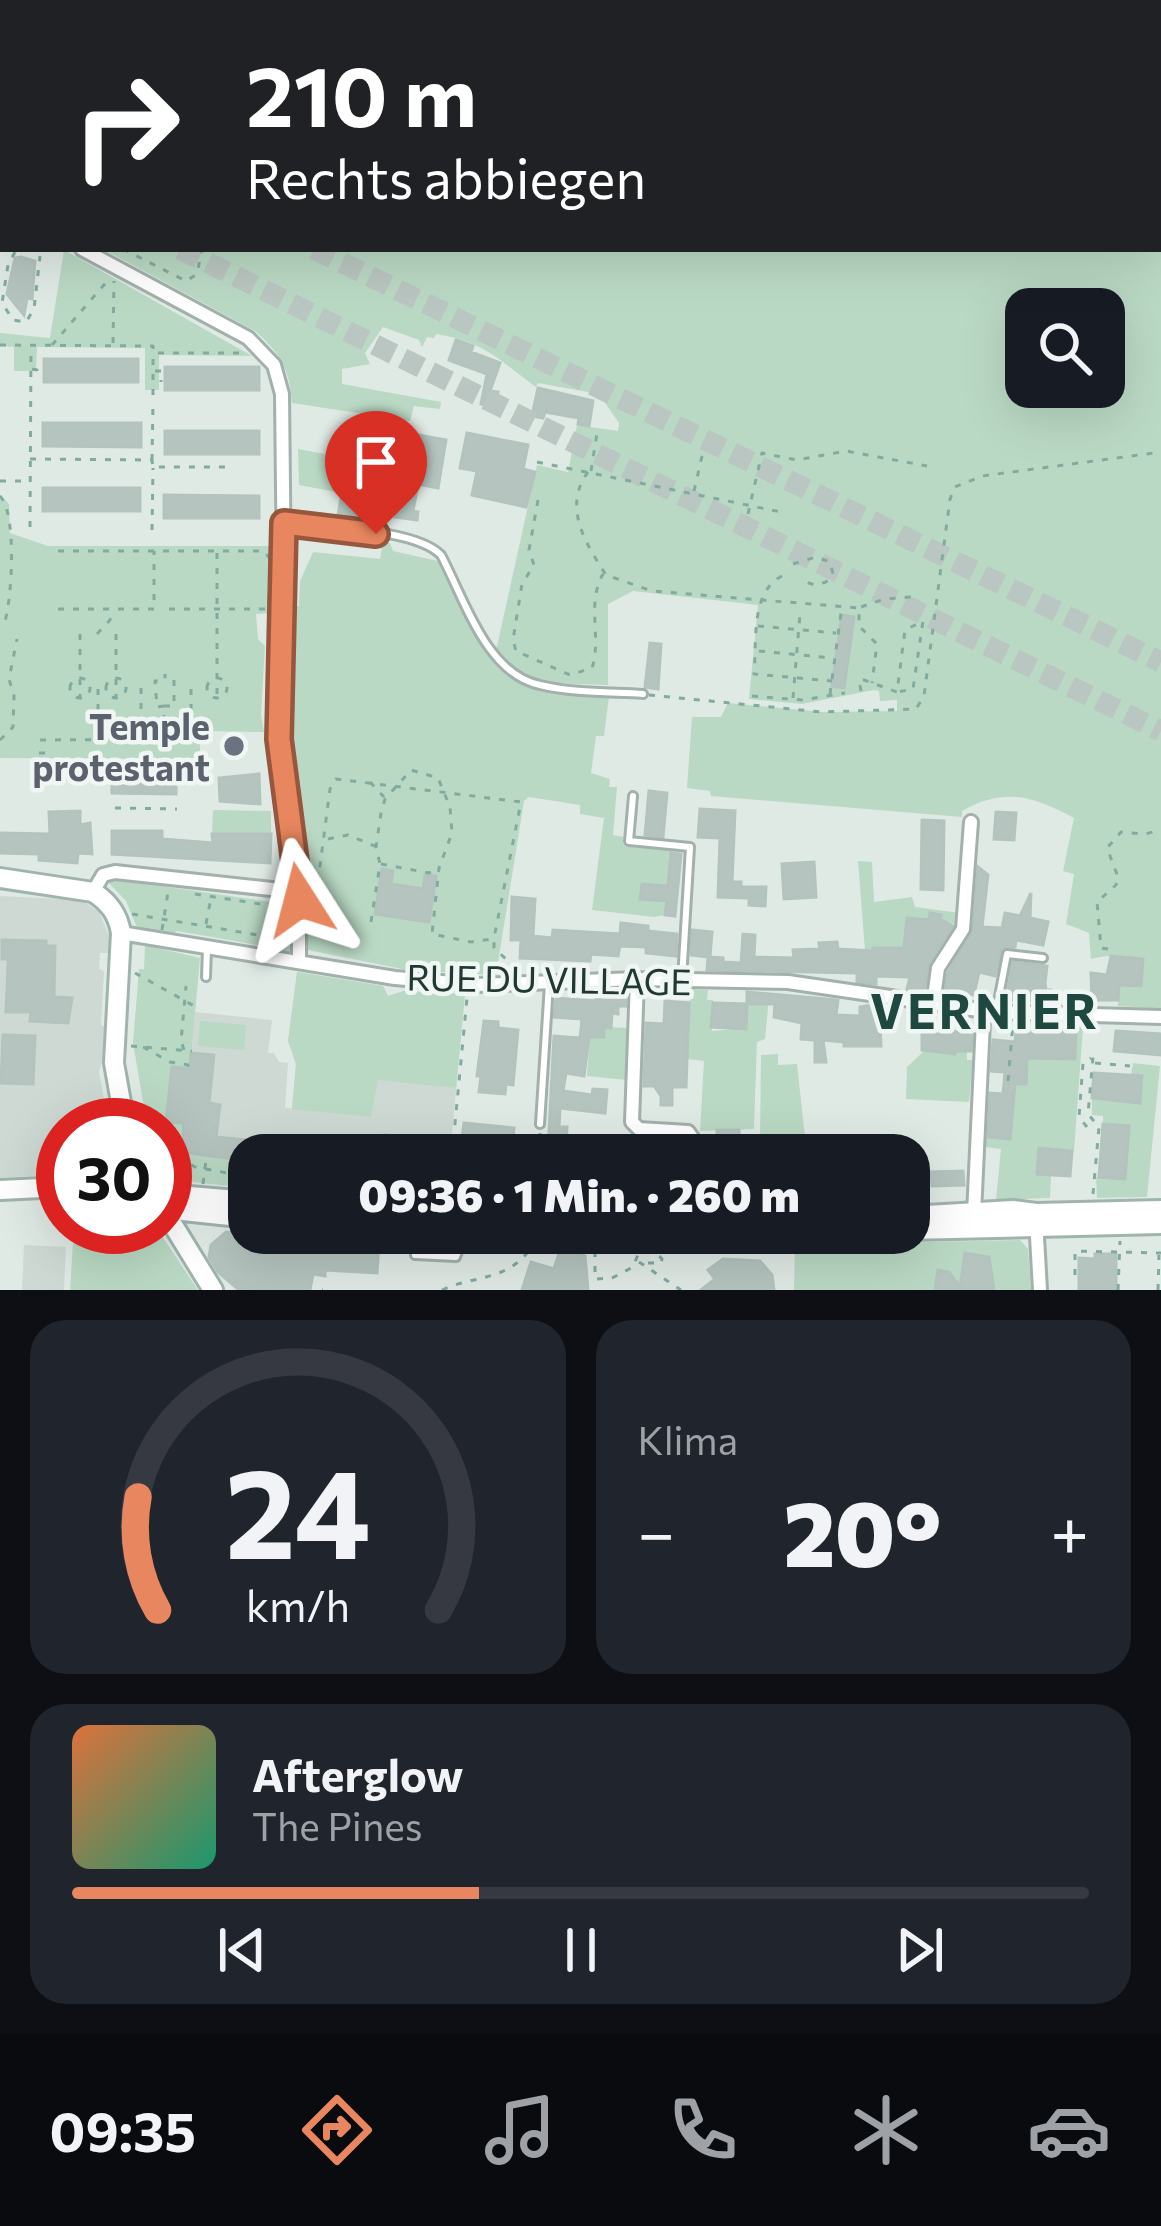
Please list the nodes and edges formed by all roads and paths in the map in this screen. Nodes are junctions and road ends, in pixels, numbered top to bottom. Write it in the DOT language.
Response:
graph roads {
  1 [pos="15,252"];
  2 [pos="88,252"];
  3 [pos="130,252"];
  4 [pos="201,252"];
  5 [pos="40,256"];
  6 [pos="0,345"];
  7 [pos="113,345"];
  8 [pos="31,346"];
  9 [pos="51,346"];
  10 [pos="153,353"];
  11 [pos="253,353"];
  12 [pos="31,369"];
  13 [pos="153,371"];
  14 [pos="37,380"];
  15 [pos="160,382"];
  16 [pos="153,395"];
  17 [pos="153,403"];
  18 [pos="598,427"];
  19 [pos="703,452"];
  20 [pos="1161,452"];
  21 [pos="30,459"];
  22 [pos="537,461"];
  23 [pos="153,463"];
  24 [pos="927,466"];
  25 [pos="226,467"];
  26 [pos="589,473"];
  27 [pos="0,482"];
  28 [pos="30,482"];
  29 [pos="693,494"];
  30 [pos="0,496"];
  31 [pos="538,500"];
  32 [pos="750,505"];
  33 [pos="786,513"];
  34 [pos="748,514"];
  35 [pos="284,523"];
  36 [pos="30,527"];
  37 [pos="152,530"];
  38 [pos="58,550"];
  39 [pos="154,551"];
  40 [pos="217,551"];
  41 [pos="793,564"];
  42 [pos="604,573"];
  43 [pos="782,576"];
  44 [pos="803,581"];
  45 [pos="912,597"];
  46 [pos="760,600"];
  47 [pos="859,608"];
  48 [pos="58,609"];
  49 [pos="112,609"];
  50 [pos="163,609"];
  51 [pos="217,609"];
  52 [pos="841,613"];
  53 [pos="800,614"];
  54 [pos="5,621"];
  55 [pos="758,626"];
  56 [pos="799,630"];
  57 [pos="838,633"];
  58 [pos="80,634"];
  59 [pos="97,634"];
  60 [pos="116,634"];
  61 [pos="17,639"];
  62 [pos="756,650"];
  63 [pos="797,654"];
  64 [pos="835,658"];
  65 [pos="795,678"];
  66 [pos="832,681"];
  67 [pos="872,683"];
  68 [pos="98,688"];
  69 [pos="141,688"];
  70 [pos="191,688"];
  71 [pos="861,691"];
  72 [pos="897,692"];
  73 [pos="845,693"];
  74 [pos="643,694"];
  75 [pos="217,696"];
  76 [pos="752,696"];
  77 [pos="830,696"];
  78 [pos="80,697"];
  79 [pos="116,697"];
  80 [pos="793,700"];
  81 [pos="164,706"];
  82 [pos="153,722"];
  83 [pos="164,722"];
  84 [pos="177,722"];
  85 [pos="0,740"];
  86 [pos="40,740"];
  87 [pos="98,740"];
  88 [pos="141,740"];
  89 [pos="40,752"];
  90 [pos="50,753"];
  91 [pos="370,782"];
  92 [pos="398,783"];
  93 [pos="441,790"];
  94 [pos="464,796"];
  95 [pos="633,796"];
  96 [pos="385,799"];
  97 [pos="450,807"];
  98 [pos="115,808"];
  99 [pos="177,808"];
  100 [pos="970,822"];
  101 [pos="1161,830"];
  102 [pos="324,842"];
  103 [pos="376,847"];
  104 [pos="380,864"];
  105 [pos="440,868"];
  106 [pos="0,878"];
  107 [pos="169,890"];
  108 [pos="93,892"];
  109 [pos="190,893"];
  110 [pos="292,894"];
  111 [pos="211,896"];
  112 [pos="283,908"];
  113 [pos="307,911"];
  114 [pos="130,914"];
  115 [pos="164,919"];
  116 [pos="371,922"];
  117 [pos="206,926"];
  118 [pos="148,930"];
  119 [pos="121,933"];
  120 [pos="494,938"];
  121 [pos="278,939"];
  122 [pos="292,941"];
  123 [pos="207,948"];
  124 [pos="1108,949"];
  125 [pos="276,954"];
  126 [pos="506,958"];
  127 [pos="1043,958"];
  128 [pos="299,962"];
  129 [pos="135,973"];
  130 [pos="206,977"];
  131 [pos="637,979"];
  132 [pos="682,979"];
  133 [pos="549,981"];
  134 [pos="472,984"];
  135 [pos="186,986"];
  136 [pos="184,1000"];
  137 [pos="933,1005"];
  138 [pos="196,1007"];
  139 [pos="987,1013"];
  140 [pos="1014,1014"];
  141 [pos="1161,1017"];
  142 [pos="129,1046"];
  143 [pos="142,1046"];
  144 [pos="188,1051"];
  145 [pos="1093,1063"];
  146 [pos="1130,1066"];
  147 [pos="1008,1081"];
  148 [pos="120,1098"];
  149 [pos="1087,1126"];
  150 [pos="540,1129"];
  151 [pos="454,1134"];
  152 [pos="540,1134"];
  153 [pos="689,1134"];
  154 [pos="206,1160"];
  155 [pos="192,1165"];
  156 [pos="205,1169"];
  157 [pos="228,1174"];
  158 [pos="202,1186"];
  159 [pos="36,1188"];
  160 [pos="0,1190"];
  161 [pos="192,1198"];
  162 [pos="228,1200"];
  163 [pos="1092,1202"];
  164 [pos="1161,1210"];
  165 [pos="192,1212"];
  166 [pos="213,1216"];
  167 [pos="228,1217"];
  168 [pos="930,1217"];
  169 [pos="975,1220"];
  170 [pos="1036,1220"];
  171 [pos="1161,1224"];
  172 [pos="930,1227"];
  173 [pos="1120,1244"];
  174 [pos="1119,1252"];
  175 [pos="1160,1253"];
  176 [pos="189,1254"];
  177 [pos="460,1254"];
  178 [pos="526,1254"];
  179 [pos="595,1254"];
  180 [pos="638,1254"];
  181 [pos="656,1254"];
  182 [pos="416,1255"];
  183 [pos="637,1262"];
  184 [pos="194,1263"];
  185 [pos="646,1264"];
  186 [pos="1075,1275"];
  187 [pos="595,1279"];
  188 [pos="213,1290"];
  189 [pos="442,1290"];
  190 [pos="594,1290"];
  191 [pos="681,1290"];
  192 [pos="1040,1290"];
  193 [pos="1118,1290"];
  194 [pos="1159,1290"];
  1 -- 5 [label="path"];
  2 -- 35 [label="street"];
  3 -- 4 [label="path"];
  6 -- 8 [label="path"];
  7 -- 9 [label="path"];
  7 -- 9 [label="path"];
  7 -- 10 [label="path"];
  8 -- 9 [label="path"];
  8 -- 12 [label="path"];
  10 -- 11 [label="path"];
  10 -- 13 [label="path"];
  12 -- 14 [label="path"];
  12 -- 21 [label="path"];
  13 -- 15 [label="path"];
  13 -- 16 [label="path"];
  17 -- 23 [label="path"];
  18 -- 26 [label="path"];
  19 -- 29 [label="path"];
  20 -- 74 [label="path"];
  21 -- 23 [label="path"];
  21 -- 28 [label="path"];
  22 -- 26 [label="path"];
  23 -- 25 [label="path"];
  23 -- 37 [label="path"];
  24 -- 32 [label="path"];
  26 -- 29 [label="path"];
  26 -- 42 [label="path"];
  27 -- 28 [label="path"];
  28 -- 36 [label="path"];
  29 -- 32 [label="path"];
  30 -- 54 [label="path"];
  31 -- 42 [label="path"];
  32 -- 33 [label="path"];
  32 -- 34 [label="path"];
  35 -- 74 [label="lane"];
  35 -- 110 [label="street"];
  38 -- 39 [label="path"];
  39 -- 40 [label="path"];
  39 -- 49 [label="path"];
  40 -- 51 [label="path"];
  40 -- 51 [label="path"];
  41 -- 44 [label="path"];
  42 -- 46 [label="path"];
  43 -- 46 [label="path"];
  45 -- 47 [label="path"];
  46 -- 47 [label="path"];
  46 -- 55 [label="path"];
  47 -- 67 [label="path"];
  48 -- 49 [label="path"];
  49 -- 59 [label="path"];
  50 -- 51 [label="path"];
  51 -- 75 [label="path"];
  52 -- 57 [label="path"];
  53 -- 56 [label="path"];
  55 -- 56 [label="path"];
  55 -- 62 [label="path"];
  56 -- 57 [label="path"];
  56 -- 63 [label="path"];
  57 -- 64 [label="path"];
  58 -- 78 [label="path"];
  60 -- 79 [label="path"];
  61 -- 85 [label="path"];
  62 -- 63 [label="path"];
  62 -- 65 [label="path"];
  63 -- 64 [label="path"];
  63 -- 65 [label="path"];
  64 -- 66 [label="path"];
  65 -- 66 [label="path"];
  65 -- 80 [label="path"];
  66 -- 77 [label="path"];
  67 -- 71 [label="path"];
  67 -- 72 [label="path"];
  68 -- 87 [label="path"];
  69 -- 88 [label="path"];
  70 -- 88 [label="path"];
  72 -- 72 [label="path"];
  73 -- 77 [label="path"];
  76 -- 80 [label="path"];
  77 -- 80 [label="path"];
  81 -- 81 [label="path"];
  81 -- 83 [label="path"];
  82 -- 84 [label="path"];
  86 -- 87 [label="path"];
  87 -- 88 [label="path"];
  89 -- 90 [label="path"];
  91 -- 92 [label="path"];
  91 -- 96 [label="path"];
  91 -- 102 [label="path"];
  92 -- 93 [label="path"];
  92 -- 93 [label="path"];
  92 -- 96 [label="path"];
  93 -- 94 [label="path"];
  93 -- 97 [label="path"];
  94 -- 97 [label="path"];
  94 -- 120 [label="path"];
  95 -- 132 [label="lane"];
  96 -- 103 [label="path"];
  97 -- 105 [label="path"];
  98 -- 99 [label="path"];
  100 -- 137 [label="street"];
  101 -- 124 [label="path"];
  102 -- 103 [label="path"];
  102 -- 113 [label="path"];
  103 -- 104 [label="path"];
  104 -- 105 [label="path"];
  104 -- 116 [label="path"];
  105 -- 120 [label="path"];
  106 -- 108 [label="main road"];
  107 -- 115 [label="path"];
  108 -- 110 [label="street"];
  108 -- 119 [label="main road"];
  109 -- 111 [label="path"];
  110 -- 112 [label="path"];
  110 -- 113 [label="street"];
  111 -- 112 [label="path"];
  111 -- 117 [label="path"];
  112 -- 113 [label="path"];
  112 -- 121 [label="path"];
  113 -- 128 [label="street"];
  114 -- 115 [label="path"];
  115 -- 117 [label="path"];
  115 -- 118 [label="path"];
  117 -- 121 [label="path"];
  119 -- 123 [label="street, RUE DU VILLAGE"];
  119 -- 148 [label="main road"];
  120 -- 126 [label="path"];
  121 -- 122 [label="path"];
  121 -- 125 [label="path"];
  123 -- 128 [label="street, RUE DU VILLAGE"];
  123 -- 130 [label="lane"];
  127 -- 139 [label="lane"];
  128 -- 134 [label="street, RUE DU VILLAGE"];
  129 -- 136 [label="path"];
  131 -- 132 [label="street, RUE DU VILLAGE"];
  131 -- 133 [label="street, RUE DU VILLAGE"];
  131 -- 153 [label="street"];
  132 -- 137 [label="street, RUE DU VILLAGE"];
  133 -- 134 [label="street, RUE DU VILLAGE"];
  133 -- 150 [label="lane"];
  134 -- 151 [label="path"];
  135 -- 136 [label="path"];
  136 -- 138 [label="path"];
  136 -- 144 [label="path"];
  137 -- 139 [label="street, RUE DU VILLAGE"];
  139 -- 140 [label="street, RUE DU VILLAGE"];
  139 -- 169 [label="street"];
  140 -- 141 [label="street, RUE DU VILLAGE"];
  140 -- 147 [label="path"];
  142 -- 143 [label="path"];
  143 -- 144 [label="path"];
  143 -- 144 [label="path"];
  145 -- 146 [label="path"];
  145 -- 149 [label="path"];
  145 -- 163 [label="path"];
  150 -- 152 [label="path"];
  154 -- 156 [label="path"];
  155 -- 156 [label="path"];
  156 -- 157 [label="path"];
  156 -- 158 [label="path"];
  159 -- 160 [label="main road"];
  161 -- 162 [label="main road"];
  164 -- 170 [label="main road"];
  165 -- 166 [label="main road"];
  166 -- 167 [label="main road"];
  166 -- 184 [label="main road"];
  168 -- 169 [label="main road"];
  169 -- 170 [label="main road"];
  169 -- 172 [label="main road"];
  170 -- 171 [label="main road"];
  170 -- 192 [label="street"];
  173 -- 174 [label="path"];
  174 -- 175 [label="path"];
  174 -- 186 [label="path"];
  174 -- 193 [label="path"];
  175 -- 194 [label="path"];
  176 -- 184 [label="main road"];
  177 -- 182 [label="lane"];
  178 -- 189 [label="path"];
  179 -- 187 [label="path"];
  180 -- 183 [label="path"];
  181 -- 185 [label="path"];
  183 -- 185 [label="path"];
  183 -- 187 [label="path"];
  184 -- 188 [label="main road"];
  185 -- 191 [label="path"];
  187 -- 190 [label="path"];
}
